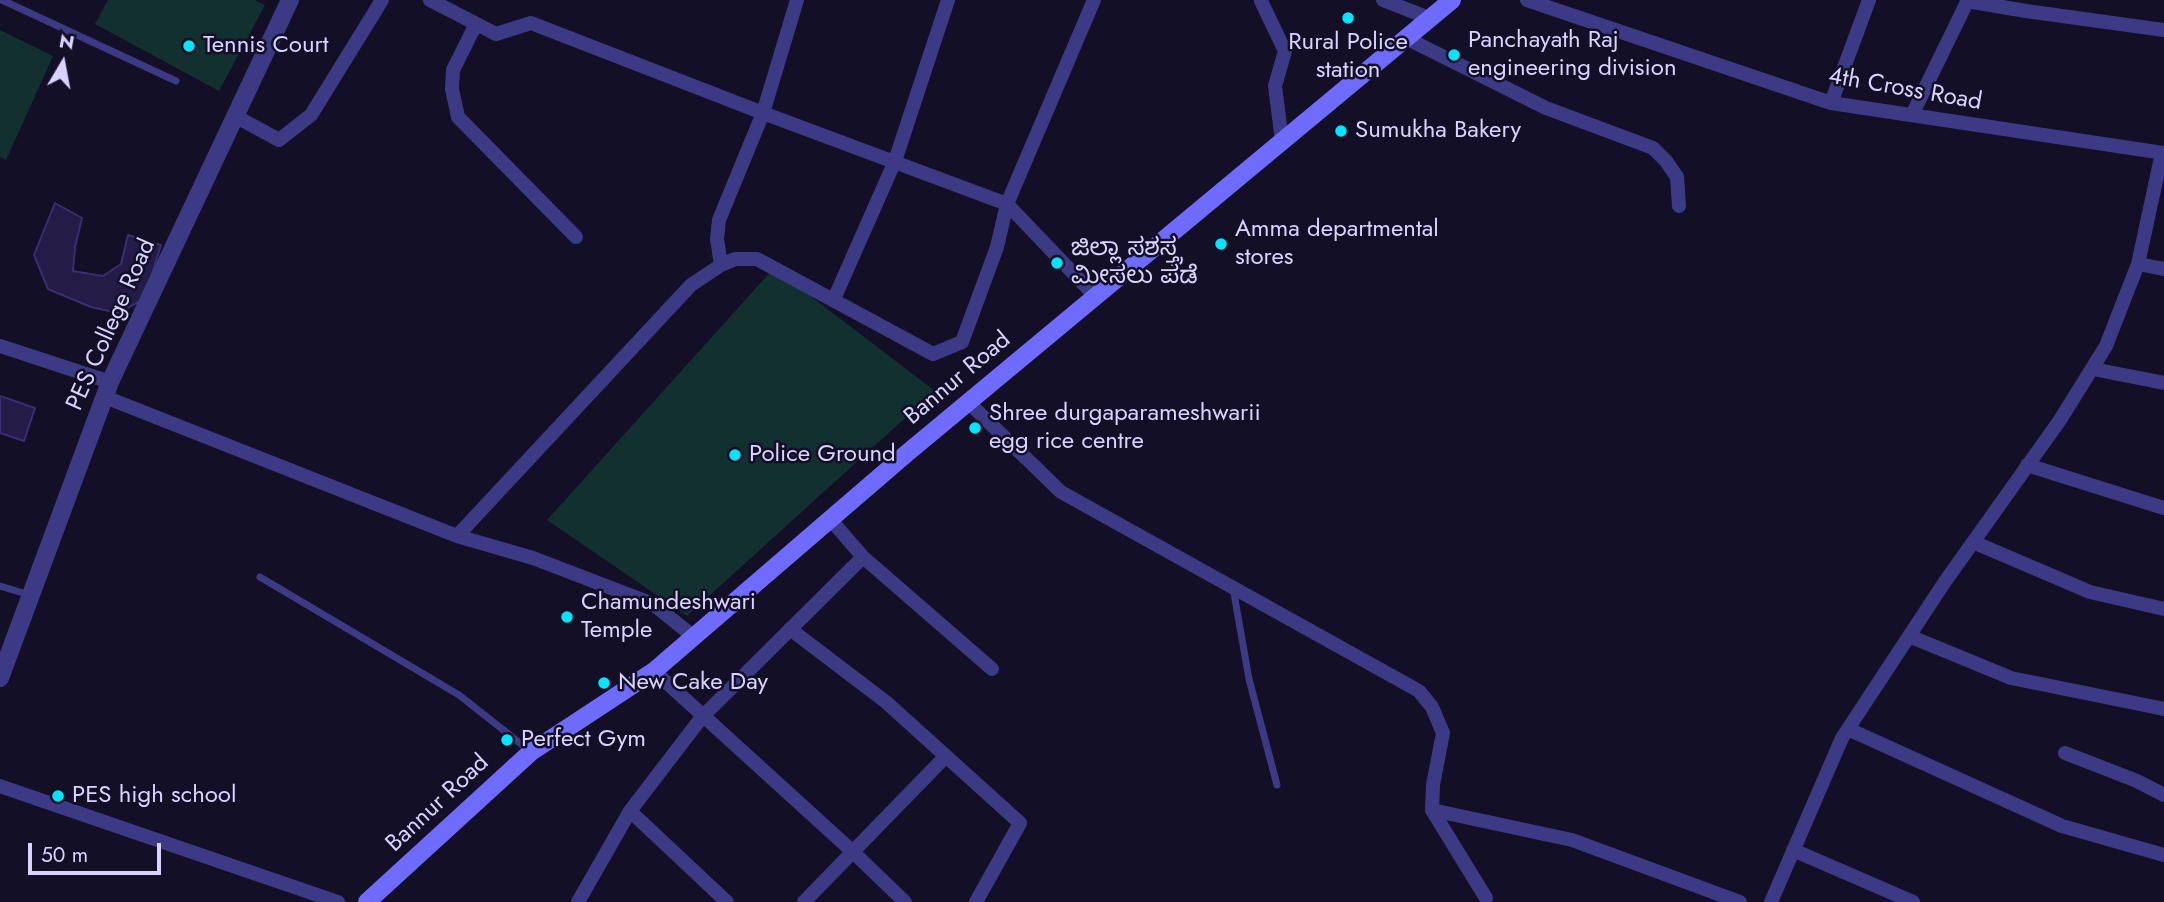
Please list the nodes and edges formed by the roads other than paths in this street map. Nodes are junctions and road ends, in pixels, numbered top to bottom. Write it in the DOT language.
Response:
graph roads {
  1 [pos="2,0"];
  2 [pos="290,0"];
  3 [pos="382,0"];
  4 [pos="430,0"];
  5 [pos="797,0"];
  6 [pos="948,0"];
  7 [pos="1094,0"];
  8 [pos="1383,0"];
  9 [pos="1451,0"];
  10 [pos="1527,0"];
  11 [pos="1869,0"];
  12 [pos="1261,1"];
  13 [pos="1968,1"];
  14 [pos="1429,18"];
  15 [pos="476,24"];
  16 [pos="2164,30"];
  17 [pos="1406,38"];
  18 [pos="176,81"];
  19 [pos="1831,103"];
  20 [pos="763,113"];
  21 [pos="235,116"];
  22 [pos="1912,116"];
  23 [pos="1282,141"];
  24 [pos="2163,153"];
  25 [pos="895,161"];
  26 [pos="1007,204"];
  27 [pos="1679,206"];
  28 [pos="576,237"];
  29 [pos="2138,264"];
  30 [pos="721,265"];
  31 [pos="2164,269"];
  32 [pos="1096,296"];
  33 [pos="834,299"];
  34 [pos="0,346"];
  35 [pos="2093,369"];
  36 [pos="2164,383"];
  37 [pos="107,389"];
  38 [pos="968,402"];
  39 [pos="2027,465"];
  40 [pos="2164,508"];
  41 [pos="831,520"];
  42 [pos="457,536"];
  43 [pos="1973,542"];
  44 [pos="863,557"];
  45 [pos="260,578"];
  46 [pos="0,586"];
  47 [pos="1233,588"];
  48 [pos="31,595"];
  49 [pos="2164,609"];
  50 [pos="790,629"];
  51 [pos="1909,636"];
  52 [pos="694,637"];
  53 [pos="992,669"];
  54 [pos="654,671"];
  55 [pos="0,678"];
  56 [pos="2164,709"];
  57 [pos="702,716"];
  58 [pos="1848,729"];
  59 [pos="531,752"];
  60 [pos="2065,753"];
  61 [pos="946,756"];
  62 [pos="1277,785"];
  63 [pos="0,786"];
  64 [pos="2164,795"];
  65 [pos="1432,810"];
  66 [pos="631,811"];
  67 [pos="1793,850"];
  68 [pos="852,851"];
  69 [pos="2164,855"];
  70 [pos="1486,898"];
  71 [pos="982,900"];
  72 [pos="370,901"];
  73 [pos="338,902"];
  74 [pos="578,902"];
  75 [pos="727,902"];
  76 [pos="804,902"];
  77 [pos="905,902"];
  78 [pos="1740,902"];
  79 [pos="1771,902"];
  80 [pos="1913,902"];
  1 -- 18 [label="lane"];
  2 -- 21 [label="street, PES College Road"];
  3 -- 21 [label="street"];
  4 -- 15 [label="street"];
  5 -- 20 [label="street"];
  6 -- 25 [label="street"];
  7 -- 26 [label="street"];
  8 -- 14 [label="street"];
  9 -- 14 [label="main road, Bannur Road"];
  10 -- 19 [label="street, 4th Cross Road"];
  11 -- 19 [label="street"];
  12 -- 23 [label="street"];
  13 -- 16 [label="street"];
  13 -- 22 [label="street"];
  14 -- 17 [label="main road, Bannur Road"];
  15 -- 20 [label="street"];
  15 -- 28 [label="street"];
  17 -- 23 [label="main road, Bannur Road"];
  17 -- 27 [label="street"];
  19 -- 22 [label="street, 4th Cross Road"];
  20 -- 25 [label="street"];
  20 -- 30 [label="street"];
  21 -- 37 [label="street, PES College Road"];
  22 -- 24 [label="street, 4th Cross Road"];
  23 -- 32 [label="main road, Bannur Road"];
  24 -- 29 [label="street"];
  25 -- 26 [label="street"];
  25 -- 33 [label="street"];
  26 -- 32 [label="street"];
  26 -- 33 [label="street"];
  29 -- 31 [label="street"];
  29 -- 35 [label="street"];
  30 -- 33 [label="street"];
  30 -- 42 [label="street"];
  32 -- 38 [label="main road, Bannur Road"];
  34 -- 37 [label="street"];
  35 -- 36 [label="street"];
  35 -- 39 [label="street"];
  37 -- 42 [label="street"];
  37 -- 48 [label="street, PES College Road"];
  38 -- 41 [label="main road, Bannur Road"];
  38 -- 47 [label="street"];
  39 -- 40 [label="street"];
  39 -- 43 [label="street"];
  41 -- 44 [label="street"];
  41 -- 52 [label="main road, Bannur Road"];
  42 -- 52 [label="street"];
  43 -- 49 [label="street"];
  43 -- 51 [label="street"];
  44 -- 50 [label="street"];
  44 -- 53 [label="street"];
  45 -- 59 [label="lane"];
  46 -- 48 [label="lane"];
  47 -- 62 [label="lane"];
  47 -- 65 [label="street"];
  48 -- 55 [label="street, PES College Road"];
  50 -- 57 [label="street"];
  50 -- 61 [label="street"];
  51 -- 56 [label="street"];
  51 -- 58 [label="street"];
  52 -- 54 [label="main road, Bannur Road"];
  54 -- 57 [label="street"];
  54 -- 59 [label="main road, Bannur Road"];
  57 -- 66 [label="street"];
  57 -- 68 [label="street"];
  58 -- 67 [label="street"];
  58 -- 69 [label="street"];
  59 -- 72 [label="main road, Bannur Road"];
  60 -- 64 [label="street"];
  61 -- 68 [label="street"];
  61 -- 71 [label="street"];
  63 -- 73 [label="street"];
  65 -- 70 [label="street"];
  65 -- 78 [label="street"];
  66 -- 74 [label="street"];
  66 -- 75 [label="street"];
  67 -- 79 [label="street"];
  67 -- 80 [label="street"];
  68 -- 76 [label="street"];
  68 -- 77 [label="street"];
}
